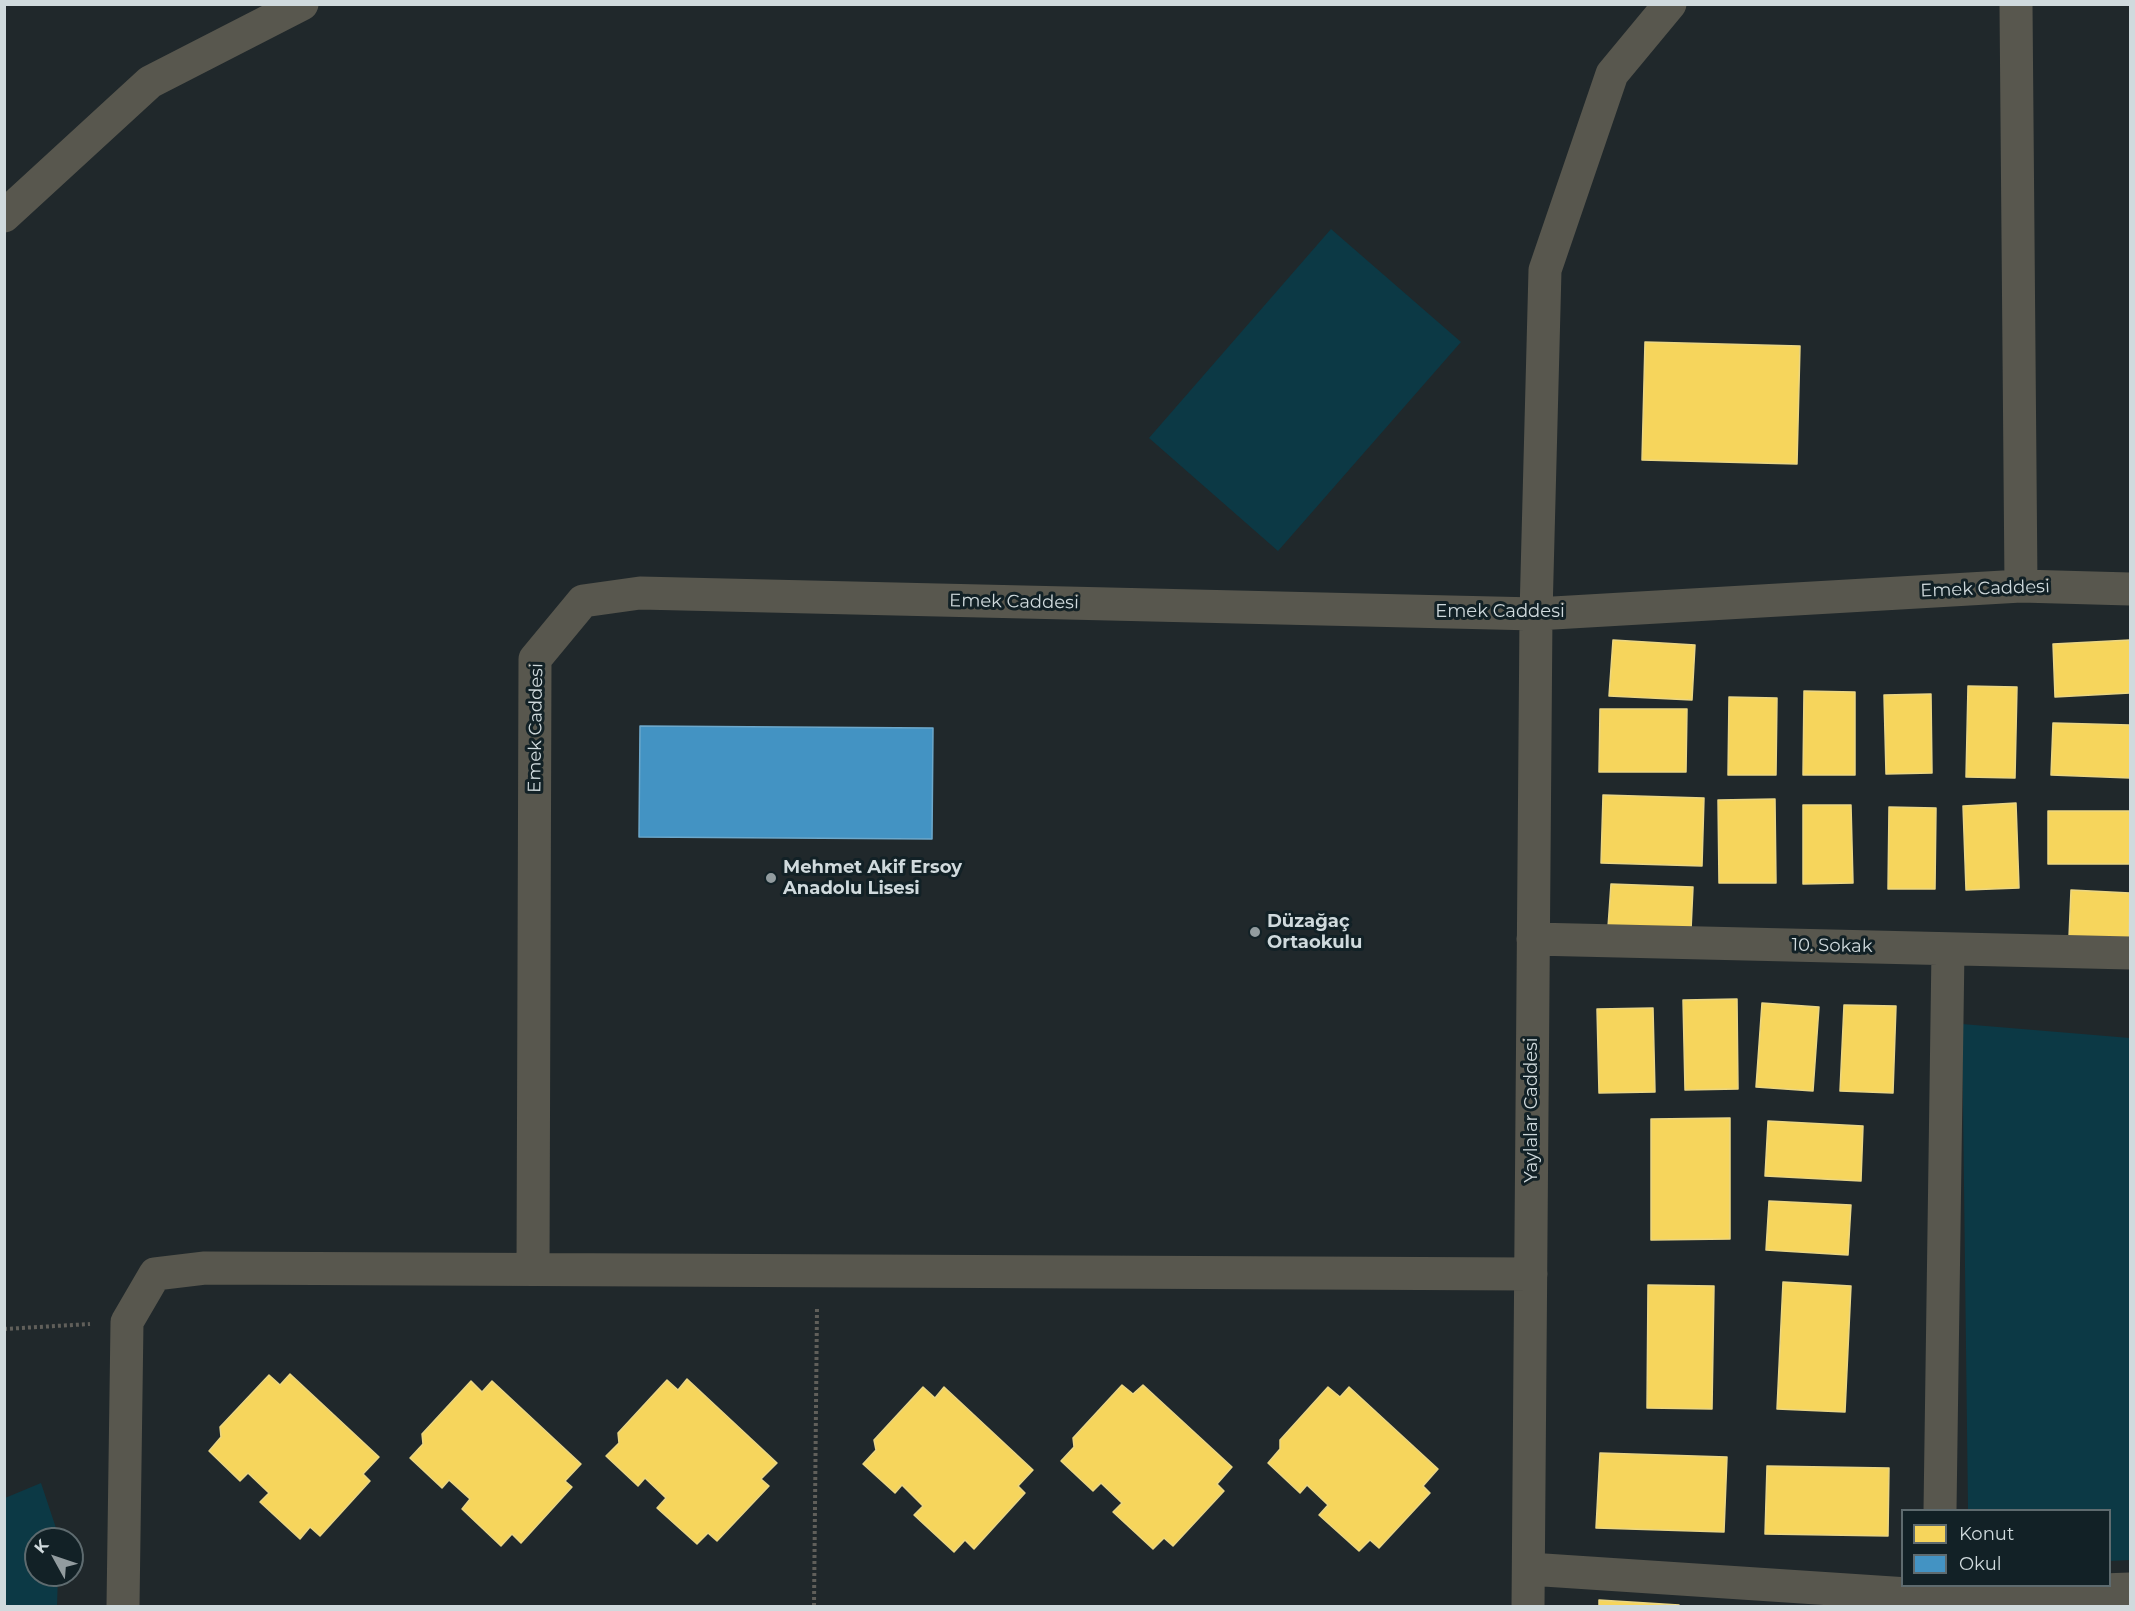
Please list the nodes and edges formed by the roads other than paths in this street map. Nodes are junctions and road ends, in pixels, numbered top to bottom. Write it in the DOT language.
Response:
graph roads {
  1 [pos="302,4"];
  2 [pos="1670,4"];
  3 [pos="2016,4"];
  4 [pos="4,216"];
  5 [pos="2021,586"];
  6 [pos="2130,589"];
  7 [pos="1536,614"];
  8 [pos="1533,939"];
  9 [pos="1948,949"];
  10 [pos="2130,953"];
  11 [pos="533,1269"];
  12 [pos="1531,1274"];
  13 [pos="1940,1509"];
  14 [pos="1529,1569"];
  15 [pos="2130,1589"];
  16 [pos="1939,1591"];
  17 [pos="123,1606"];
  18 [pos="1528,1606"];
  1 -- 4 [label="street"];
  2 -- 7 [label="street, Yaylalar Caddesi"];
  3 -- 5 [label="street"];
  5 -- 6 [label="street, Emek Caddesi"];
  5 -- 7 [label="street, Emek Caddesi"];
  7 -- 8 [label="street, Yaylalar Caddesi"];
  7 -- 11 [label="street, Emek Caddesi"];
  8 -- 9 [label="street, 10. Sokak"];
  8 -- 12 [label="street, Yaylalar Caddesi"];
  9 -- 10 [label="street, 10. Sokak"];
  9 -- 13 [label="street"];
  11 -- 12 [label="street"];
  11 -- 17 [label="street"];
  12 -- 14 [label="street, Yaylalar Caddesi"];
  14 -- 16 [label="street"];
  14 -- 18 [label="street, Yaylalar Caddesi"];
  15 -- 16 [label="street"];
}
